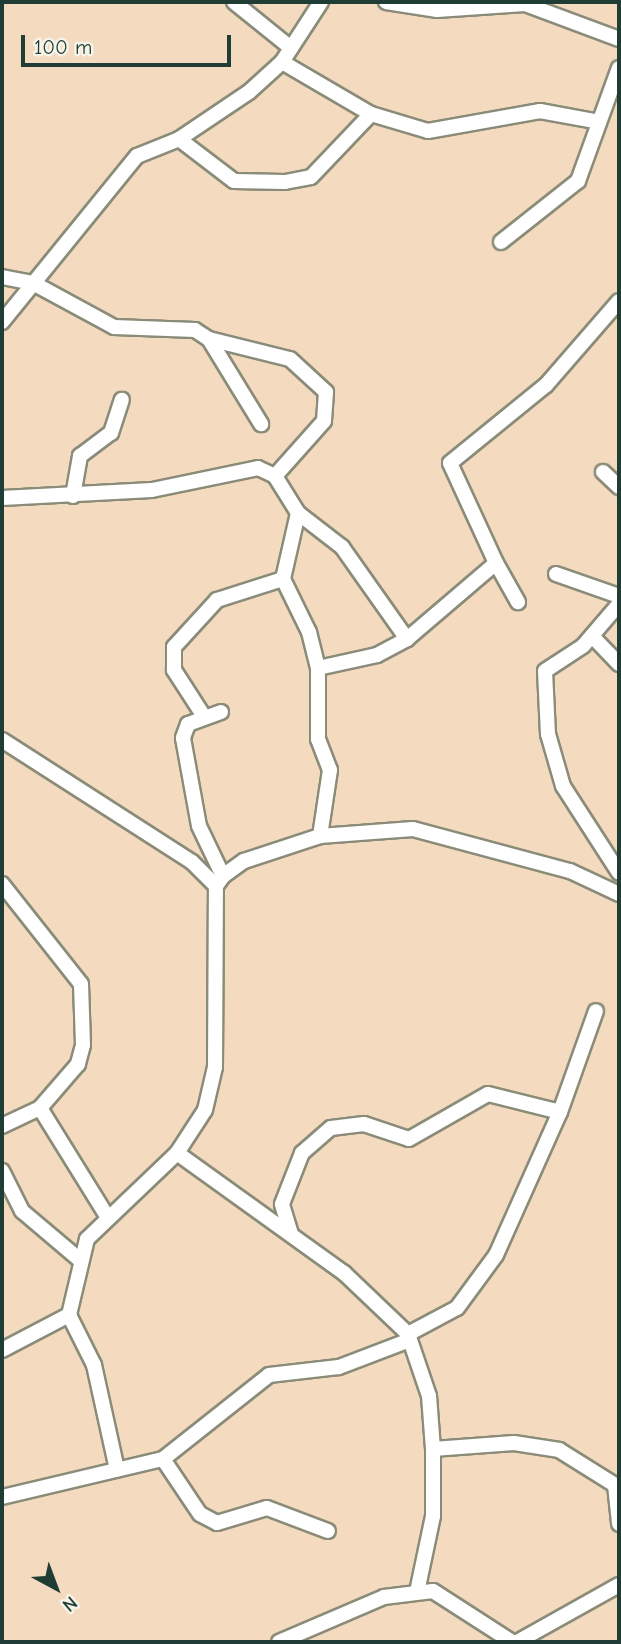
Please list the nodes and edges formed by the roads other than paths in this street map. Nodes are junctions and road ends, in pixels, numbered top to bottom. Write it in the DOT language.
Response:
graph roads {
  1 [pos="234,2"];
  2 [pos="321,2"];
  3 [pos="386,2"];
  4 [pos="619,39"];
  5 [pos="291,48"];
  6 [pos="282,62"];
  7 [pos="619,68"];
  8 [pos="371,114"];
  9 [pos="595,121"];
  10 [pos="179,139"];
  11 [pos="501,242"];
  12 [pos="2,277"];
  13 [pos="33,283"];
  14 [pos="619,301"];
  15 [pos="2,322"];
  16 [pos="209,339"];
  17 [pos="122,400"];
  18 [pos="261,424"];
  19 [pos="603,472"];
  20 [pos="275,476"];
  21 [pos="619,486"];
  22 [pos="73,496"];
  23 [pos="2,498"];
  24 [pos="298,513"];
  25 [pos="496,563"];
  26 [pos="556,574"];
  27 [pos="283,579"];
  28 [pos="619,596"];
  29 [pos="518,602"];
  30 [pos="619,604"];
  31 [pos="592,636"];
  32 [pos="407,639"];
  33 [pos="619,664"];
  34 [pos="318,668"];
  35 [pos="221,712"];
  36 [pos="203,715"];
  37 [pos="2,740"];
  38 [pos="320,836"];
  39 [pos="619,873"];
  40 [pos="219,881"];
  41 [pos="2,884"];
  42 [pos="619,894"];
  43 [pos="596,1011"];
  44 [pos="40,1108"];
  45 [pos="560,1112"];
  46 [pos="2,1126"];
  47 [pos="177,1153"];
  48 [pos="2,1171"];
  49 [pos="107,1216"];
  50 [pos="291,1234"];
  51 [pos="80,1260"];
  52 [pos="69,1315"];
  53 [pos="408,1337"];
  54 [pos="2,1350"];
  55 [pos="433,1449"];
  56 [pos="163,1459"];
  57 [pos="117,1470"];
  58 [pos="2,1497"];
  59 [pos="619,1524"];
  60 [pos="328,1531"];
  61 [pos="619,1585"];
  62 [pos="417,1592"];
  63 [pos="279,1642"];
  64 [pos="515,1642"];
  1 -- 5 [label="street"];
  2 -- 5 [label="street"];
  3 -- 4 [label="street"];
  5 -- 6 [label="street"];
  6 -- 8 [label="street"];
  6 -- 10 [label="street"];
  7 -- 9 [label="street"];
  8 -- 9 [label="street"];
  8 -- 10 [label="street"];
  9 -- 11 [label="street"];
  10 -- 13 [label="street"];
  12 -- 13 [label="street"];
  13 -- 15 [label="street"];
  13 -- 16 [label="street"];
  14 -- 25 [label="street"];
  16 -- 18 [label="street"];
  16 -- 20 [label="street"];
  17 -- 22 [label="street"];
  19 -- 21 [label="street"];
  20 -- 22 [label="street"];
  20 -- 24 [label="street"];
  22 -- 23 [label="street"];
  24 -- 27 [label="street"];
  24 -- 32 [label="street"];
  25 -- 29 [label="street"];
  25 -- 32 [label="street"];
  26 -- 28 [label="street"];
  27 -- 34 [label="street"];
  27 -- 36 [label="street"];
  30 -- 31 [label="street"];
  31 -- 33 [label="street"];
  31 -- 39 [label="street"];
  32 -- 34 [label="street"];
  34 -- 38 [label="street"];
  35 -- 36 [label="street"];
  36 -- 40 [label="street"];
  37 -- 40 [label="street"];
  38 -- 40 [label="street"];
  38 -- 42 [label="street"];
  40 -- 47 [label="street"];
  41 -- 44 [label="street"];
  43 -- 45 [label="street"];
  44 -- 46 [label="street"];
  44 -- 49 [label="street"];
  45 -- 50 [label="street"];
  45 -- 53 [label="street"];
  47 -- 49 [label="street"];
  47 -- 50 [label="street"];
  48 -- 51 [label="street"];
  49 -- 51 [label="street"];
  50 -- 53 [label="street"];
  51 -- 52 [label="street"];
  52 -- 54 [label="street"];
  52 -- 57 [label="street"];
  53 -- 55 [label="street"];
  53 -- 56 [label="street"];
  55 -- 59 [label="street"];
  55 -- 62 [label="street"];
  56 -- 57 [label="street"];
  56 -- 60 [label="street"];
  57 -- 58 [label="street"];
  61 -- 64 [label="street"];
  62 -- 63 [label="street"];
  62 -- 64 [label="street"];
}
